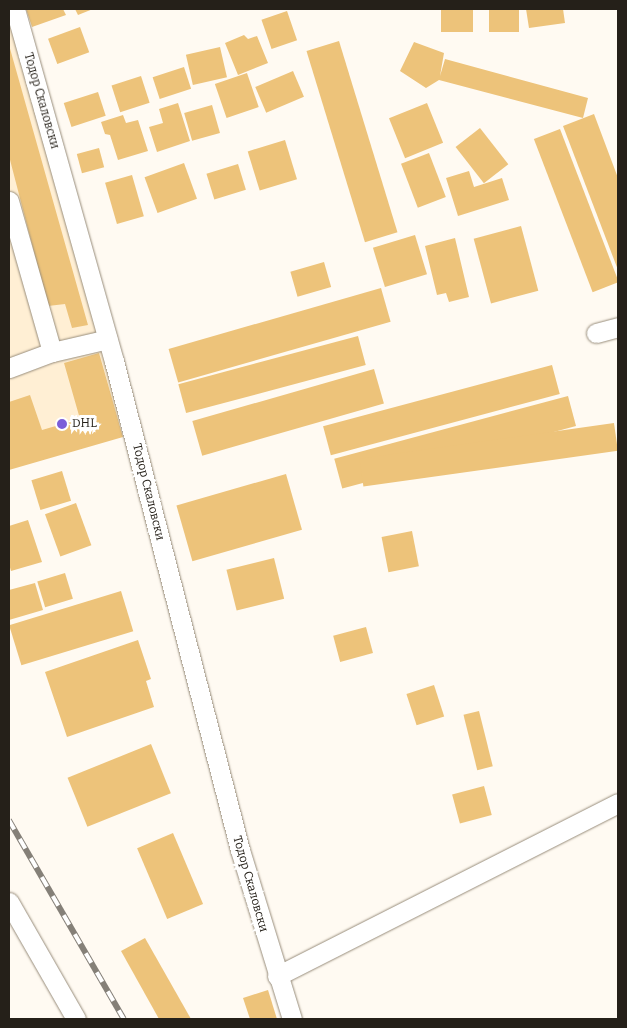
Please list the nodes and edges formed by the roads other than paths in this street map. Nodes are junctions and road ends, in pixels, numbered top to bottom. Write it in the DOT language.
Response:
graph roads {
  1 [pos="15,9"];
  2 [pos="9,201"];
  3 [pos="618,327"];
  4 [pos="596,333"];
  5 [pos="108,338"];
  6 [pos="52,352"];
  7 [pos="9,368"];
  8 [pos="618,803"];
  9 [pos="9,902"];
  10 [pos="277,976"];
  11 [pos="76,1019"];
  12 [pos="292,1019"];
  1 -- 5 [label="street, Тодор Скаловски"];
  2 -- 6 [label="street"];
  3 -- 4 [label="street"];
  5 -- 6 [label="street"];
  5 -- 10 [label="street, Тодор Скаловски"];
  6 -- 7 [label="street"];
  8 -- 10 [label="street"];
  9 -- 11 [label="street"];
  10 -- 12 [label="street, Тодор Скаловски"];
}
